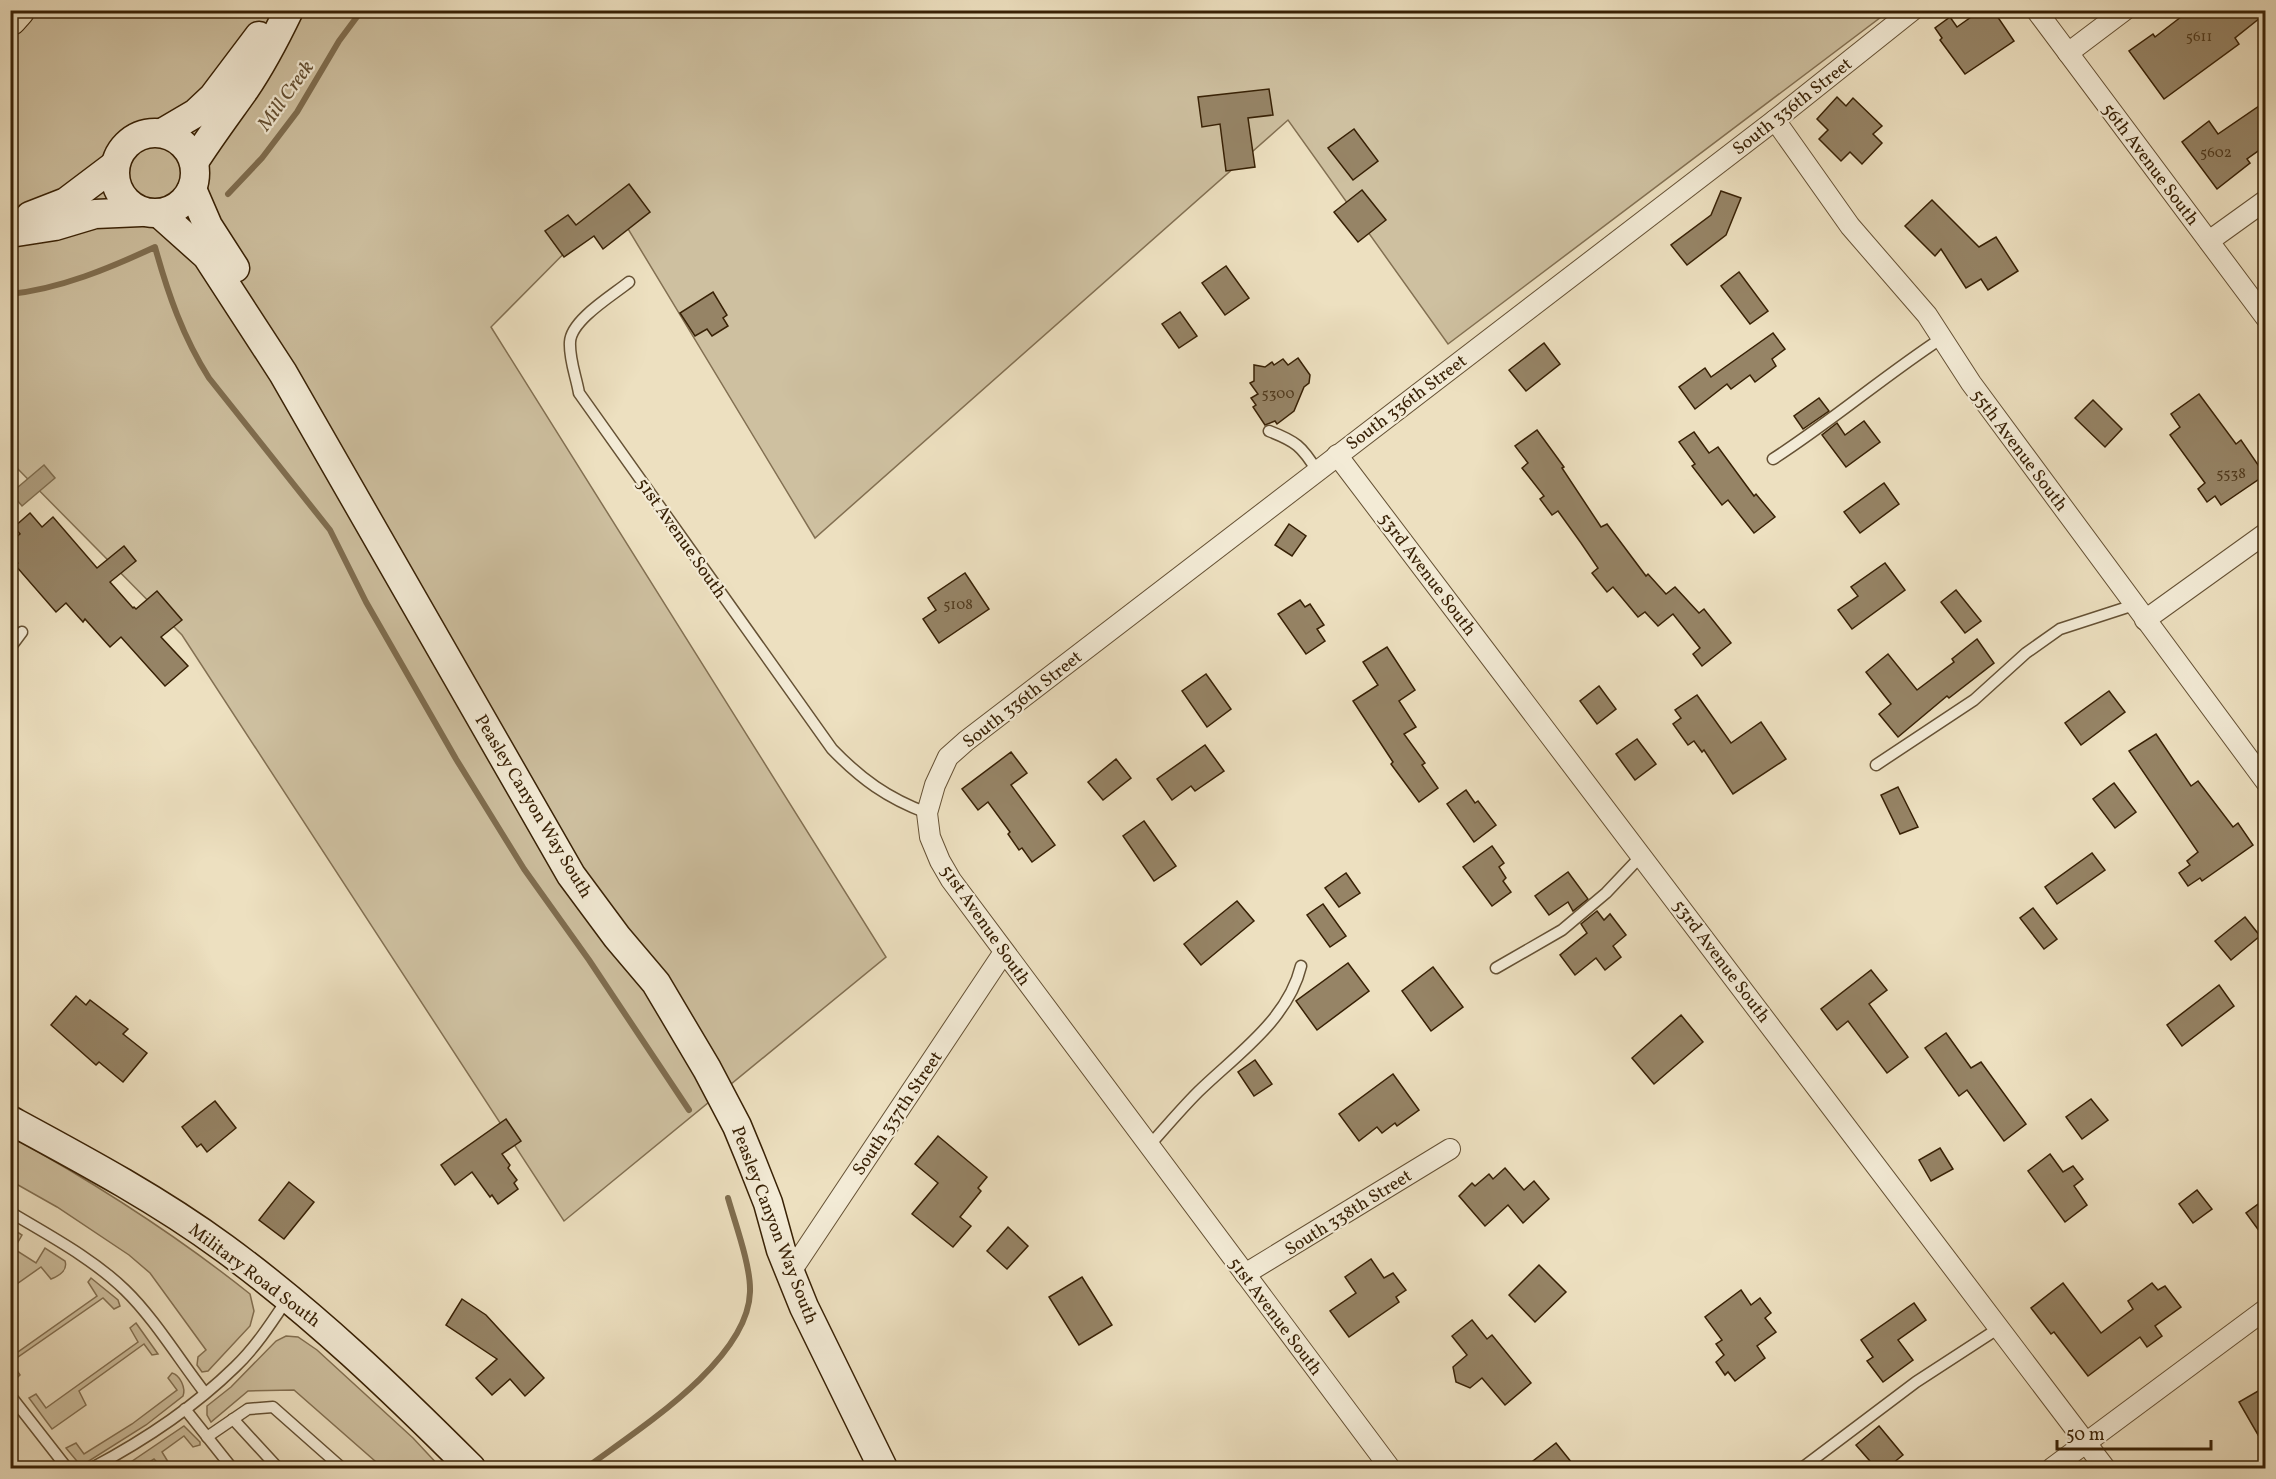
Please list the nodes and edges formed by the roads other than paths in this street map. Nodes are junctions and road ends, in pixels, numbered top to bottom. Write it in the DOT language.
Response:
graph roads {
  1 [pos="18,10"];
  2 [pos="278,10"];
  3 [pos="289,10"];
  4 [pos="1913,10"];
  5 [pos="2036,10"];
  6 [pos="2125,10"];
  7 [pos="10,19"];
  8 [pos="2068,53"];
  9 [pos="1775,120"];
  10 [pos="162,134"];
  11 [pos="115,165"];
  12 [pos="193,176"];
  13 [pos="2265,200"];
  14 [pos="151,213"];
  15 [pos="10,222"];
  16 [pos="10,233"];
  17 [pos="2209,241"];
  18 [pos="629,282"];
  19 [pos="2265,318"];
  20 [pos="1942,338"];
  21 [pos="283,373"];
  22 [pos="1269,431"];
  23 [pos="1337,455"];
  24 [pos="1773,459"];
  25 [pos="1317,471"];
  26 [pos="2265,533"];
  27 [pos="2140,612"];
  28 [pos="22,632"];
  29 [pos="10,648"];
  30 [pos="1876,765"];
  31 [pos="2265,782"];
  32 [pos="927,813"];
  33 [pos="1642,855"];
  34 [pos="1004,952"];
  35 [pos="1301,966"];
  36 [pos="1496,968"];
  37 [pos="10,1120"];
  38 [pos="1149,1146"];
  39 [pos="1450,1149"];
  40 [pos="10,1212"];
  41 [pos="790,1273"];
  42 [pos="1245,1275"];
  43 [pos="288,1298"];
  44 [pos="2265,1310"];
  45 [pos="1999,1328"];
  46 [pos="205,1393"];
  47 [pos="10,1395"];
  48 [pos="185,1410"];
  49 [pos="233,1419"];
  50 [pos="207,1437"];
  51 [pos="2087,1443"];
  52 [pos="67,1468"];
  53 [pos="92,1468"];
  54 [pos="232,1468"];
  55 [pos="278,1468"];
  56 [pos="342,1468"];
  57 [pos="471,1468"];
  58 [pos="883,1468"];
  59 [pos="1390,1468"];
  60 [pos="1802,1468"];
  61 [pos="2052,1468"];
  62 [pos="2104,1468"];
  1 -- 7 [label="highway"];
  2 -- 10 [label="street"];
  3 -- 12 [label="street"];
  4 -- 9 [label="street, South 336th Street"];
  5 -- 8 [label="street, 56th Avenue South"];
  6 -- 8 [label="street"];
  8 -- 17 [label="street, 56th Avenue South"];
  9 -- 20 [label="street, 55th Avenue South"];
  9 -- 23 [label="street, South 336th Street"];
  10 -- 11 [label="street"];
  10 -- 12 [label="street"];
  11 -- 14 [label="street"];
  11 -- 15 [label="street"];
  12 -- 14 [label="street"];
  12 -- 21 [label="street, Peasley Canyon Way South"];
  13 -- 17 [label="street"];
  14 -- 16 [label="street"];
  14 -- 21 [label="street, Peasley Canyon Way South"];
  17 -- 19 [label="street, 56th Avenue South"];
  18 -- 32 [label="lane, 51st Avenue South"];
  20 -- 24 [label="lane"];
  20 -- 27 [label="street, 55th Avenue South"];
  21 -- 41 [label="street, Peasley Canyon Way South"];
  22 -- 25 [label="lane"];
  23 -- 25 [label="street, South 336th Street"];
  23 -- 33 [label="street, 53rd Avenue South"];
  25 -- 32 [label="street, South 336th Street"];
  26 -- 27 [label="street"];
  27 -- 30 [label="lane"];
  27 -- 31 [label="street, 55th Avenue South"];
  28 -- 29 [label="lane"];
  32 -- 34 [label="street, 51st Avenue South"];
  33 -- 36 [label="lane"];
  33 -- 45 [label="street, 53rd Avenue South"];
  34 -- 38 [label="street, 51st Avenue South"];
  34 -- 41 [label="street, South 337th Street"];
  35 -- 38 [label="lane"];
  37 -- 43 [label="street, Military Road South"];
  38 -- 42 [label="street, 51st Avenue South"];
  39 -- 42 [label="street, South 338th Street"];
  40 -- 46 [label="lane"];
  41 -- 58 [label="street, Peasley Canyon Way South"];
  42 -- 59 [label="street, 51st Avenue South"];
  43 -- 46 [label="lane"];
  43 -- 57 [label="street, Military Road South"];
  44 -- 51 [label="street"];
  45 -- 51 [label="street, 53rd Avenue South"];
  45 -- 60 [label="lane"];
  46 -- 48 [label="lane"];
  47 -- 52 [label="lane"];
  48 -- 50 [label="lane"];
  48 -- 53 [label="lane"];
  49 -- 50 [label="lane"];
  49 -- 55 [label="lane"];
  49 -- 56 [label="lane"];
  50 -- 54 [label="lane"];
  51 -- 61 [label="street"];
  51 -- 62 [label="street, 53rd Avenue South"];
}
